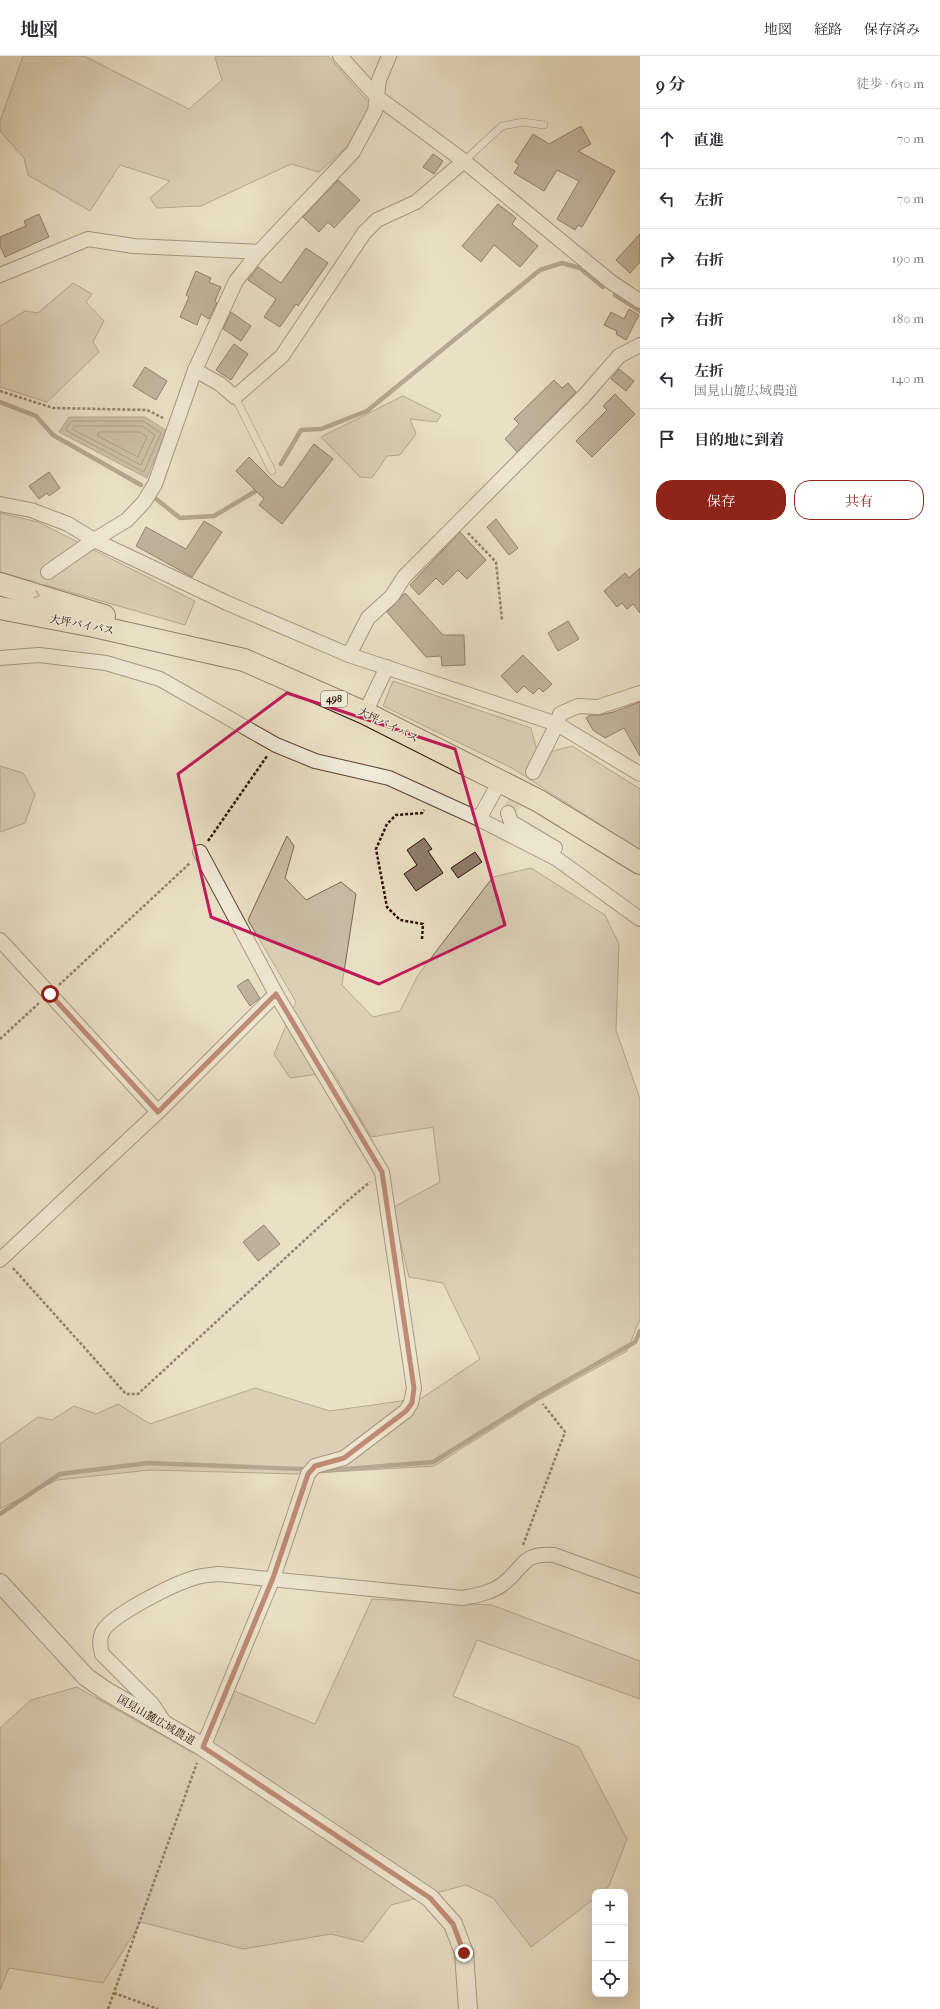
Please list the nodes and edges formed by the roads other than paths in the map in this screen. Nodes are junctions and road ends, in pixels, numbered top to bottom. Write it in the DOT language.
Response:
graph roads {
  1 [pos="340,56"];
  2 [pos="389,56"];
  3 [pos="377,97"];
  4 [pos="544,125"];
  5 [pos="464,161"];
  6 [pos="259,252"];
  7 [pos="0,274"];
  8 [pos="640,301"];
  9 [pos="640,345"];
  10 [pos="195,370"];
  11 [pos="235,397"];
  12 [pos="272,471"];
  13 [pos="0,504"];
  14 [pos="94,540"];
  15 [pos="48,572"];
  16 [pos="0,584"];
  17 [pos="0,608"];
  18 [pos="349,655"];
  19 [pos="0,658"];
  20 [pos="244,660"];
  21 [pos="387,667"];
  22 [pos="640,693"];
  23 [pos="365,713"];
  24 [pos="558,724"];
  25 [pos="533,772"];
  26 [pos="640,774"];
  27 [pos="500,781"];
  28 [pos="508,813"];
  29 [pos="479,819"];
  30 [pos="200,852"];
  31 [pos="557,859"];
  32 [pos="640,863"];
  33 [pos="640,919"];
  34 [pos="0,940"];
  35 [pos="276,994"];
  36 [pos="158,1112"];
  37 [pos="2,1258"];
  38 [pos="273,1578"];
  39 [pos="0,1583"];
  40 [pos="640,1586"];
  41 [pos="167,1727"];
  42 [pos="203,1747"];
  43 [pos="468,2009"];
  1 -- 3 [label="street"];
  2 -- 3 [label="street"];
  3 -- 5 [label="street"];
  3 -- 6 [label="street"];
  4 -- 5 [label="lane"];
  5 -- 8 [label="street"];
  5 -- 11 [label="street"];
  6 -- 7 [label="street"];
  6 -- 10 [label="street"];
  9 -- 18 [label="street"];
  10 -- 11 [label="street"];
  10 -- 14 [label="street"];
  11 -- 12 [label="lane"];
  13 -- 14 [label="street"];
  14 -- 15 [label="street"];
  14 -- 18 [label="street"];
  16 -- 20 [label="highway, one-way"];
  17 -- 20 [label="highway, 大坪バイパス / 498"];
  18 -- 21 [label="street"];
  19 -- 29 [label="street"];
  20 -- 23 [label="highway, 大坪バイパス / 498"];
  21 -- 23 [label="street"];
  21 -- 24 [label="street"];
  22 -- 24 [label="street"];
  23 -- 27 [label="highway, 大坪バイパス / 498"];
  24 -- 25 [label="street"];
  24 -- 26 [label="street"];
  27 -- 29 [label="street"];
  27 -- 32 [label="highway, 大坪バイパス / 498"];
  28 -- 31 [label="street"];
  29 -- 31 [label="street"];
  30 -- 35 [label="street"];
  31 -- 33 [label="street"];
  34 -- 36 [label="street"];
  35 -- 36 [label="street"];
  35 -- 38 [label="street"];
  36 -- 37 [label="street"];
  38 -- 40 [label="street"];
  38 -- 41 [label="street"];
  38 -- 42 [label="street"];
  39 -- 41 [label="street, 国見山麓広域農道"];
  41 -- 42 [label="street, 国見山麓広域農道"];
  42 -- 43 [label="street, 国見山麓広域農道"];
}
